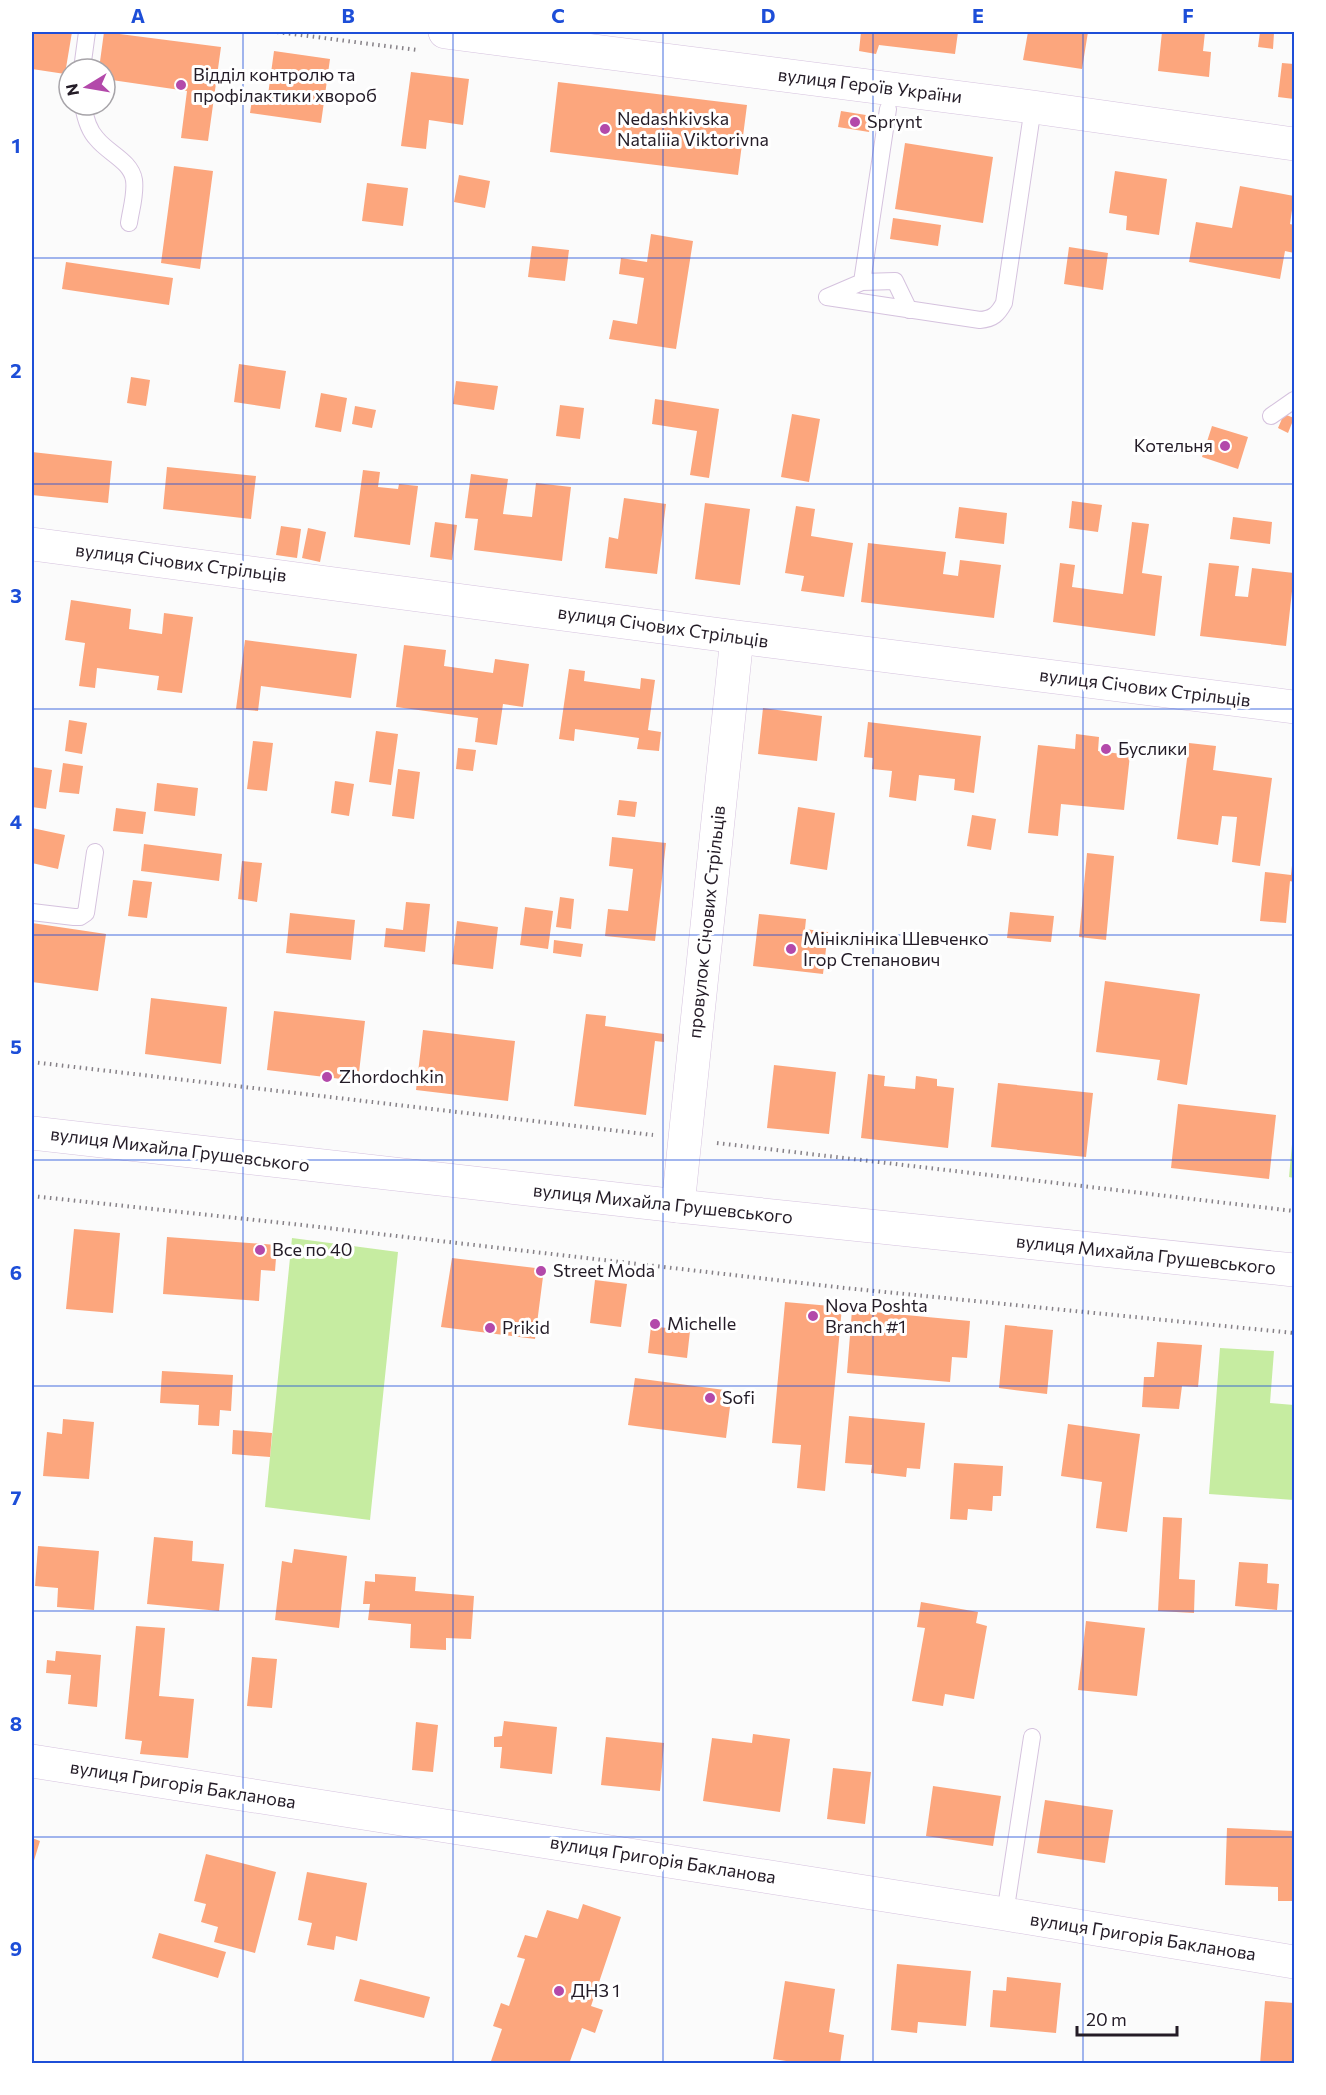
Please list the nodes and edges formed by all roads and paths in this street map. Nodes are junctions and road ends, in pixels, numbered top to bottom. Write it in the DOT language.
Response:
graph roads {
  1 [pos="87,32"];
  2 [pos="445,32"];
  3 [pos="84,57"];
  4 [pos="1033,107"];
  5 [pos="888,109"];
  6 [pos="86,117"];
  7 [pos="1294,144"];
  8 [pos="129,223"];
  9 [pos="862,282"];
  10 [pos="909,310"];
  11 [pos="1294,400"];
  12 [pos="1271,416"];
  13 [pos="32,544"];
  14 [pos="737,637"];
  15 [pos="1294,707"];
  16 [pos="95,852"];
  17 [pos="32,912"];
  18 [pos="32,1139"];
  19 [pos="32,1196"];
  20 [pos="678,1206"];
  21 [pos="1294,1270"];
  22 [pos="1294,1333"];
  23 [pos="1032,1737"];
  24 [pos="32,1761"];
  25 [pos="1005,1914"];
  26 [pos="1294,1962"];
  1 -- 3 [label="lane"];
  2 -- 4 [label="street, вулиця Героїв України"];
  4 -- 7 [label="street, вулиця Героїв України"];
  4 -- 10 [label="lane"];
  5 -- 9 [label="lane"];
  6 -- 8 [label="lane"];
  9 -- 10 [label="lane"];
  9 -- 10 [label="lane"];
  11 -- 12 [label="lane"];
  13 -- 14 [label="street, вулиця Січових Стрільців"];
  14 -- 15 [label="street, вулиця Січових Стрільців"];
  14 -- 20 [label="street, провулок Січових Стрільців"];
  16 -- 17 [label="lane"];
  18 -- 20 [label="street, вулиця Михайла Грушевського"];
  19 -- 22 [label="path"];
  20 -- 21 [label="street, вулиця Михайла Грушевського"];
  23 -- 25 [label="lane"];
  24 -- 25 [label="street, вулиця Григорія Бакланова"];
  25 -- 26 [label="street, вулиця Григорія Бакланова"];
}
